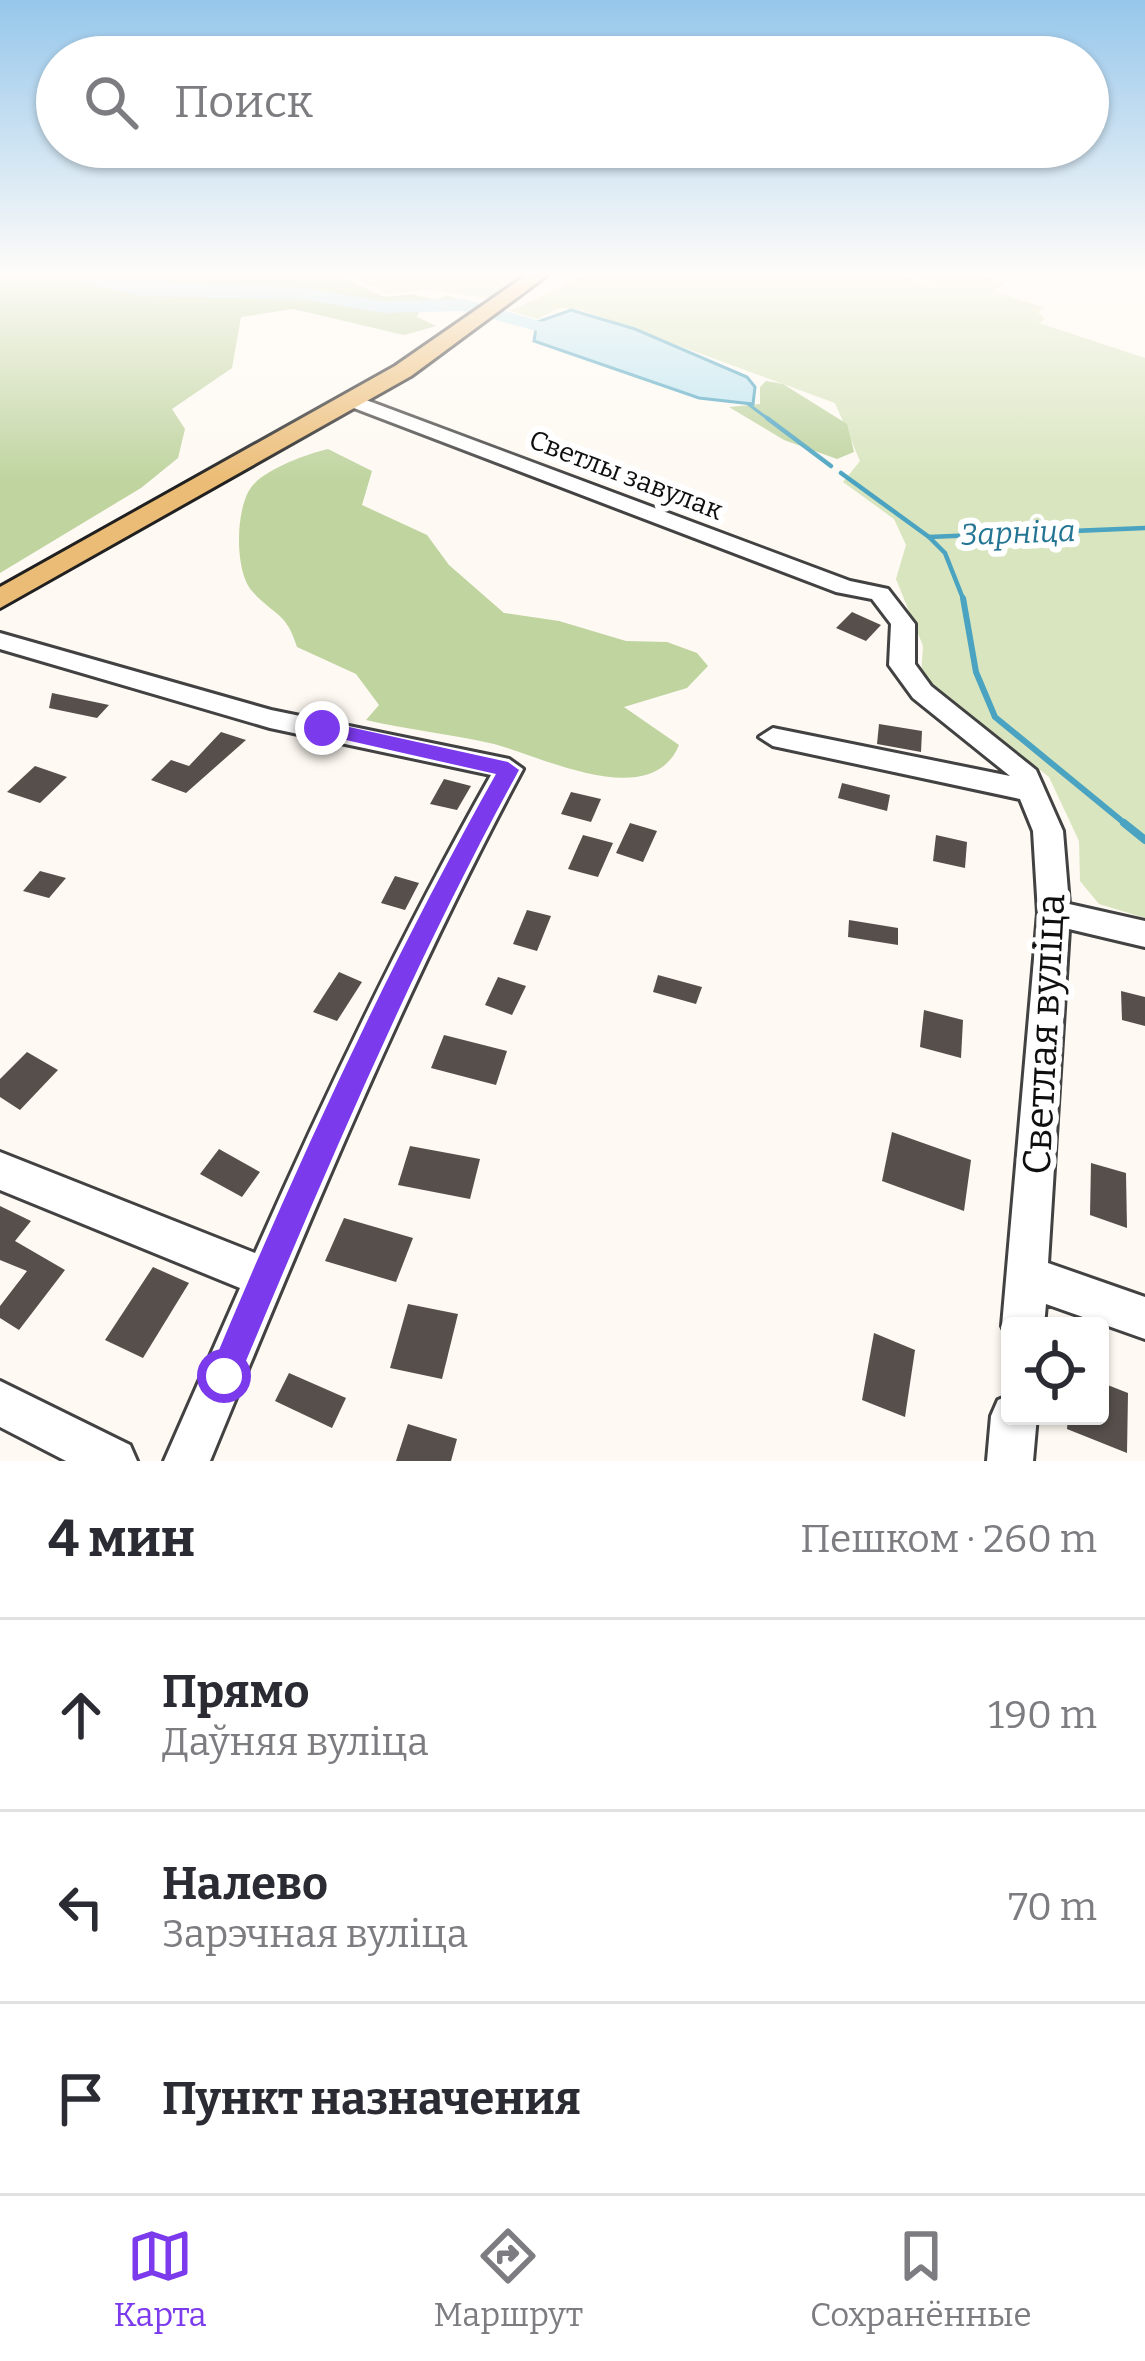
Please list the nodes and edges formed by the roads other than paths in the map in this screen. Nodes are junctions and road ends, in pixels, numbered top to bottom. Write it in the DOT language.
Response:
graph roads {
  1 [pos="445,344"];
  2 [pos="365,405"];
  3 [pos="880,594"];
  4 [pos="0,599"];
  5 [pos="0,641"];
  6 [pos="773,737"];
  7 [pos="1033,790"];
  8 [pos="1054,913"];
  9 [pos="1145,934"];
  10 [pos="0,1171"];
  11 [pos="1028,1277"];
  12 [pos="265,1278"];
  13 [pos="1024,1317"];
  14 [pos="1145,1318"];
  15 [pos="0,1403"];
  16 [pos="1013,1425"];
  17 [pos="114,1461"];
  18 [pos="187,1461"];
  19 [pos="1010,1461"];
  1 -- 2 [label="main road"];
  2 -- 3 [label="street, Светлы завулак"];
  2 -- 4 [label="main road"];
  3 -- 7 [label="street, Светлая вуліца"];
  5 -- 12 [label="street"];
  6 -- 7 [label="street"];
  7 -- 8 [label="street, Светлая вуліца"];
  8 -- 9 [label="street"];
  8 -- 11 [label="street, Светлая вуліца"];
  10 -- 12 [label="street"];
  11 -- 13 [label="street, Светлая вуліца"];
  11 -- 14 [label="street"];
  12 -- 18 [label="street"];
  15 -- 17 [label="street"];
  16 -- 19 [label="street"];
}
